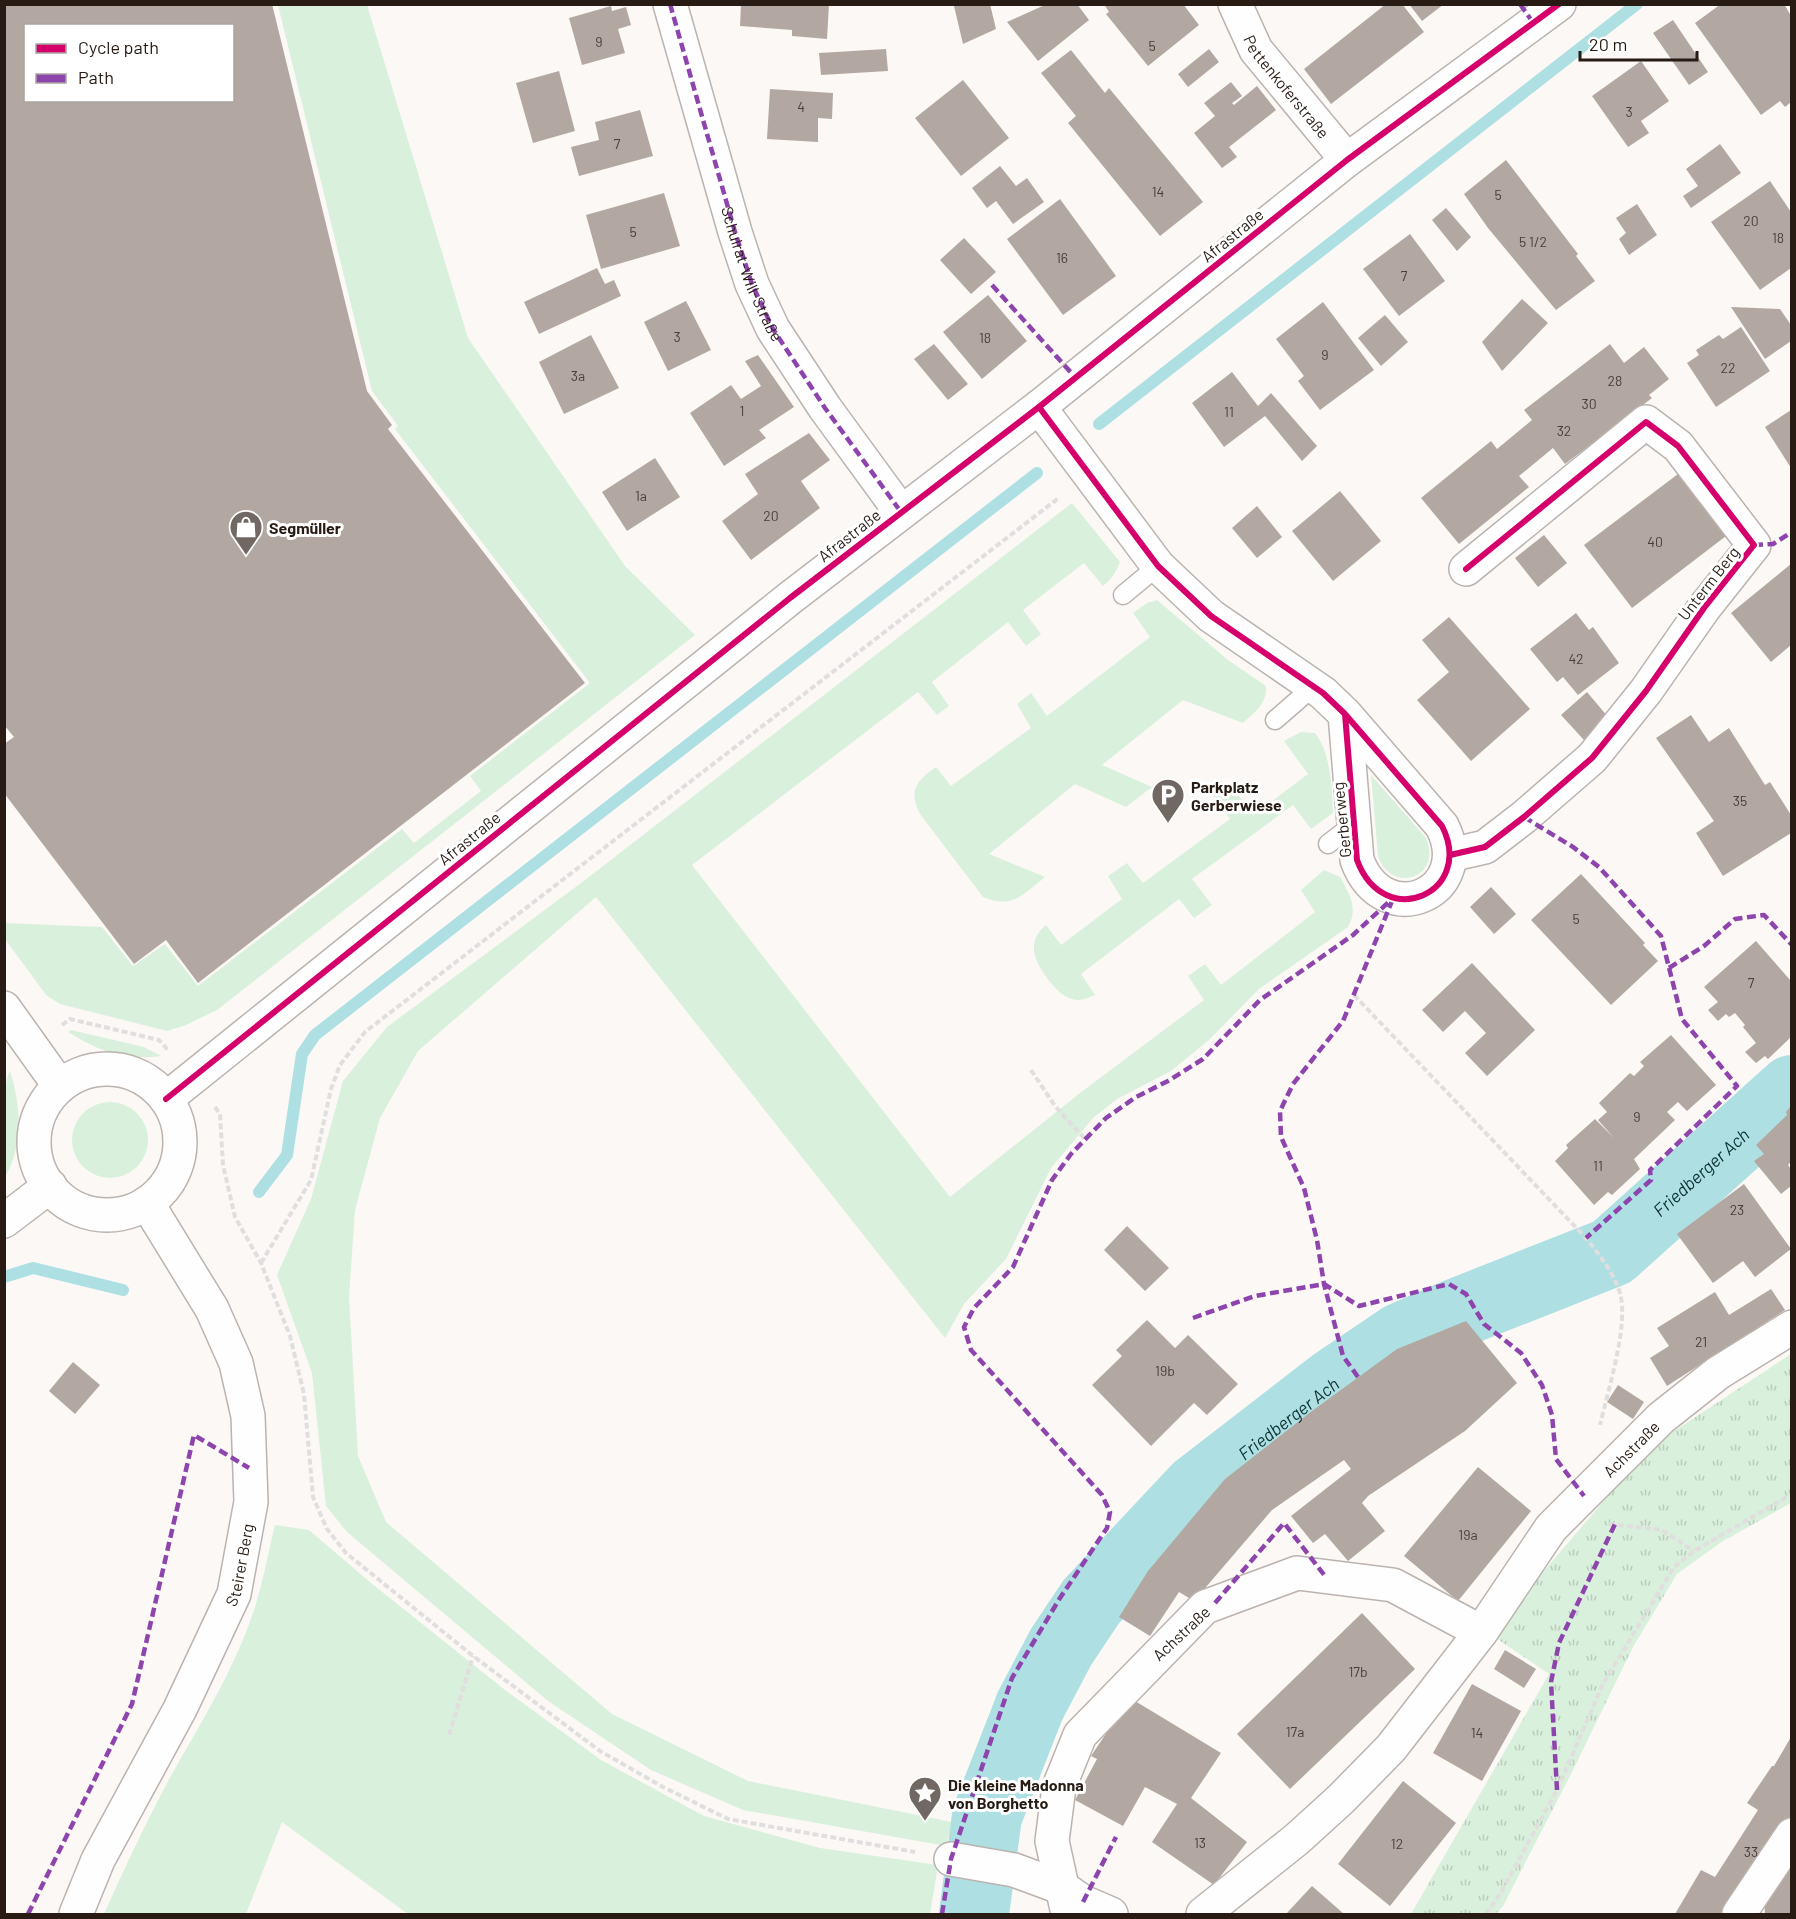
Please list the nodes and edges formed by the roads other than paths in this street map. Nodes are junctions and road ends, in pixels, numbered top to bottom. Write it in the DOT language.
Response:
graph roads {
  1 [pos="669,4"];
  2 [pos="1235,4"];
  3 [pos="1559,4"];
  4 [pos="1347,160"];
  5 [pos="1039,407"];
  6 [pos="901,512"];
  7 [pos="1158,566"];
  8 [pos="1466,569"];
  9 [pos="1123,595"];
  10 [pos="1314,686"];
  11 [pos="1345,714"];
  12 [pos="1275,720"];
  13 [pos="1354,824"];
  14 [pos="1328,844"];
  15 [pos="1450,855"];
  16 [pos="4,1008"];
  17 [pos="59,1085"];
  18 [pos="166,1099"];
  19 [pos="50,1186"];
  20 [pos="147,1203"];
  21 [pos="4,1221"];
  22 [pos="1791,1327"];
  23 [pos="1481,1632"];
  24 [pos="1791,1835"];
  25 [pos="956,1860"];
  26 [pos="1065,1901"];
  27 [pos="76,1914"];
  28 [pos="1111,1914"];
  29 [pos="1203,1914"];
  30 [pos="1739,1914"];
  1 -- 6 [label="street, Schulrat-Will-Straße"];
  2 -- 4 [label="street, Pettenkoferstraße"];
  3 -- 4 [label="street, Afrastraße"];
  4 -- 5 [label="street, Afrastraße"];
  5 -- 6 [label="street, Afrastraße"];
  5 -- 7 [label="street"];
  6 -- 18 [label="street, Afrastraße"];
  7 -- 9 [label="lane"];
  7 -- 10 [label="street"];
  8 -- 15 [label="street, Unterm Berg"];
  10 -- 11 [label="street"];
  10 -- 12 [label="lane"];
  11 -- 13 [label="street, Gerberweg"];
  11 -- 15 [label="street"];
  13 -- 14 [label="lane"];
  13 -- 15 [label="street, Gerberweg"];
  16 -- 17 [label="street"];
  17 -- 18 [label="street"];
  17 -- 19 [label="street"];
  18 -- 20 [label="street"];
  19 -- 20 [label="street"];
  19 -- 21 [label="street"];
  20 -- 27 [label="street, Steirer Berg"];
  22 -- 23 [label="street, Achstraße"];
  23 -- 26 [label="street, Achstraße"];
  23 -- 29 [label="street, Achstraße"];
  24 -- 30 [label="street"];
  25 -- 26 [label="street"];
  26 -- 28 [label="street"];
}
